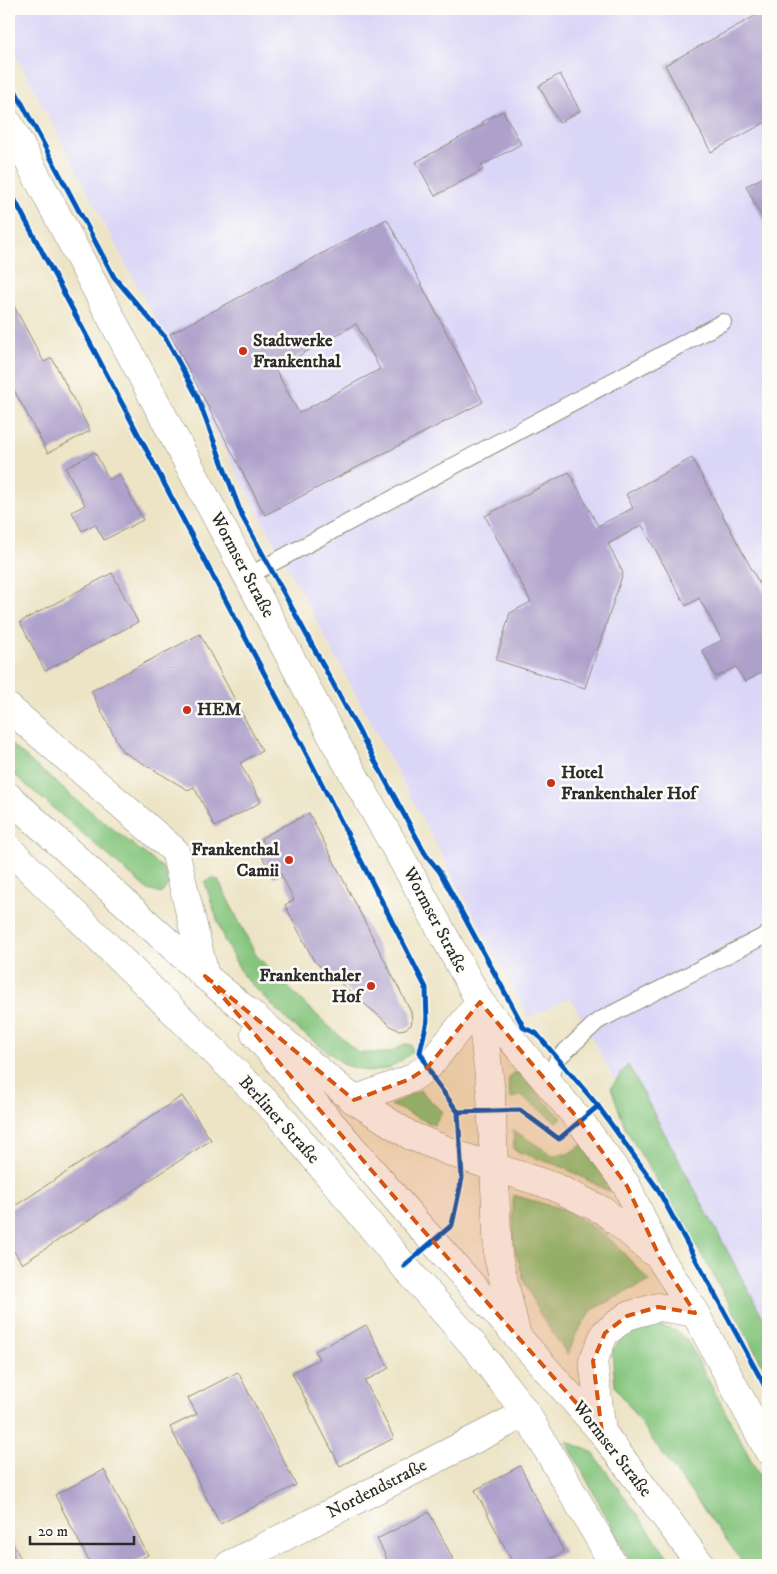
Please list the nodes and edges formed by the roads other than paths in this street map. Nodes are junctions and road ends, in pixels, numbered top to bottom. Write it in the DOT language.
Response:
graph roads {
  1 [pos="9,124"];
  2 [pos="723,322"];
  3 [pos="248,576"];
  4 [pos="9,708"];
  5 [pos="9,797"];
  6 [pos="9,849"];
  7 [pos="768,934"];
  8 [pos="205,976"];
  9 [pos="480,1002"];
  10 [pos="548,1081"];
  11 [pos="354,1100"];
  12 [pos="495,1167"];
  13 [pos="660,1258"];
  14 [pos="695,1313"];
  15 [pos="518,1336"];
  16 [pos="526,1413"];
  17 [pos="602,1432"];
  18 [pos="768,1450"];
  19 [pos="228,1565"];
  20 [pos="613,1565"];
  21 [pos="701,1565"];
  1 -- 3 [label="main road, Wormser Straße"];
  2 -- 3 [label="lane"];
  3 -- 9 [label="main road, Wormser Straße"];
  4 -- 8 [label="main road, Berliner Straße"];
  5 -- 8 [label="main road, Berliner Straße"];
  6 -- 16 [label="main road, Berliner Straße"];
  7 -- 10 [label="lane"];
  8 -- 11 [label="main road, Berliner Straße"];
  8 -- 15 [label="main road, Berliner Straße"];
  9 -- 10 [label="main road, Wormser Straße"];
  9 -- 11 [label="main road"];
  9 -- 12 [label="main road, Wormser Straße"];
  10 -- 13 [label="main road, Wormser Straße"];
  11 -- 12 [label="main road, Wormser Straße"];
  12 -- 13 [label="main road, Wormser Straße"];
  12 -- 15 [label="main road"];
  13 -- 14 [label="main road, Wormser Straße"];
  14 -- 17 [label="main road"];
  14 -- 18 [label="main road, Wormser Straße"];
  15 -- 17 [label="main road, Wormser Straße"];
  16 -- 19 [label="main road, Nordendstraße"];
  16 -- 20 [label="main road"];
  17 -- 21 [label="main road, Wormser Straße"];
}
